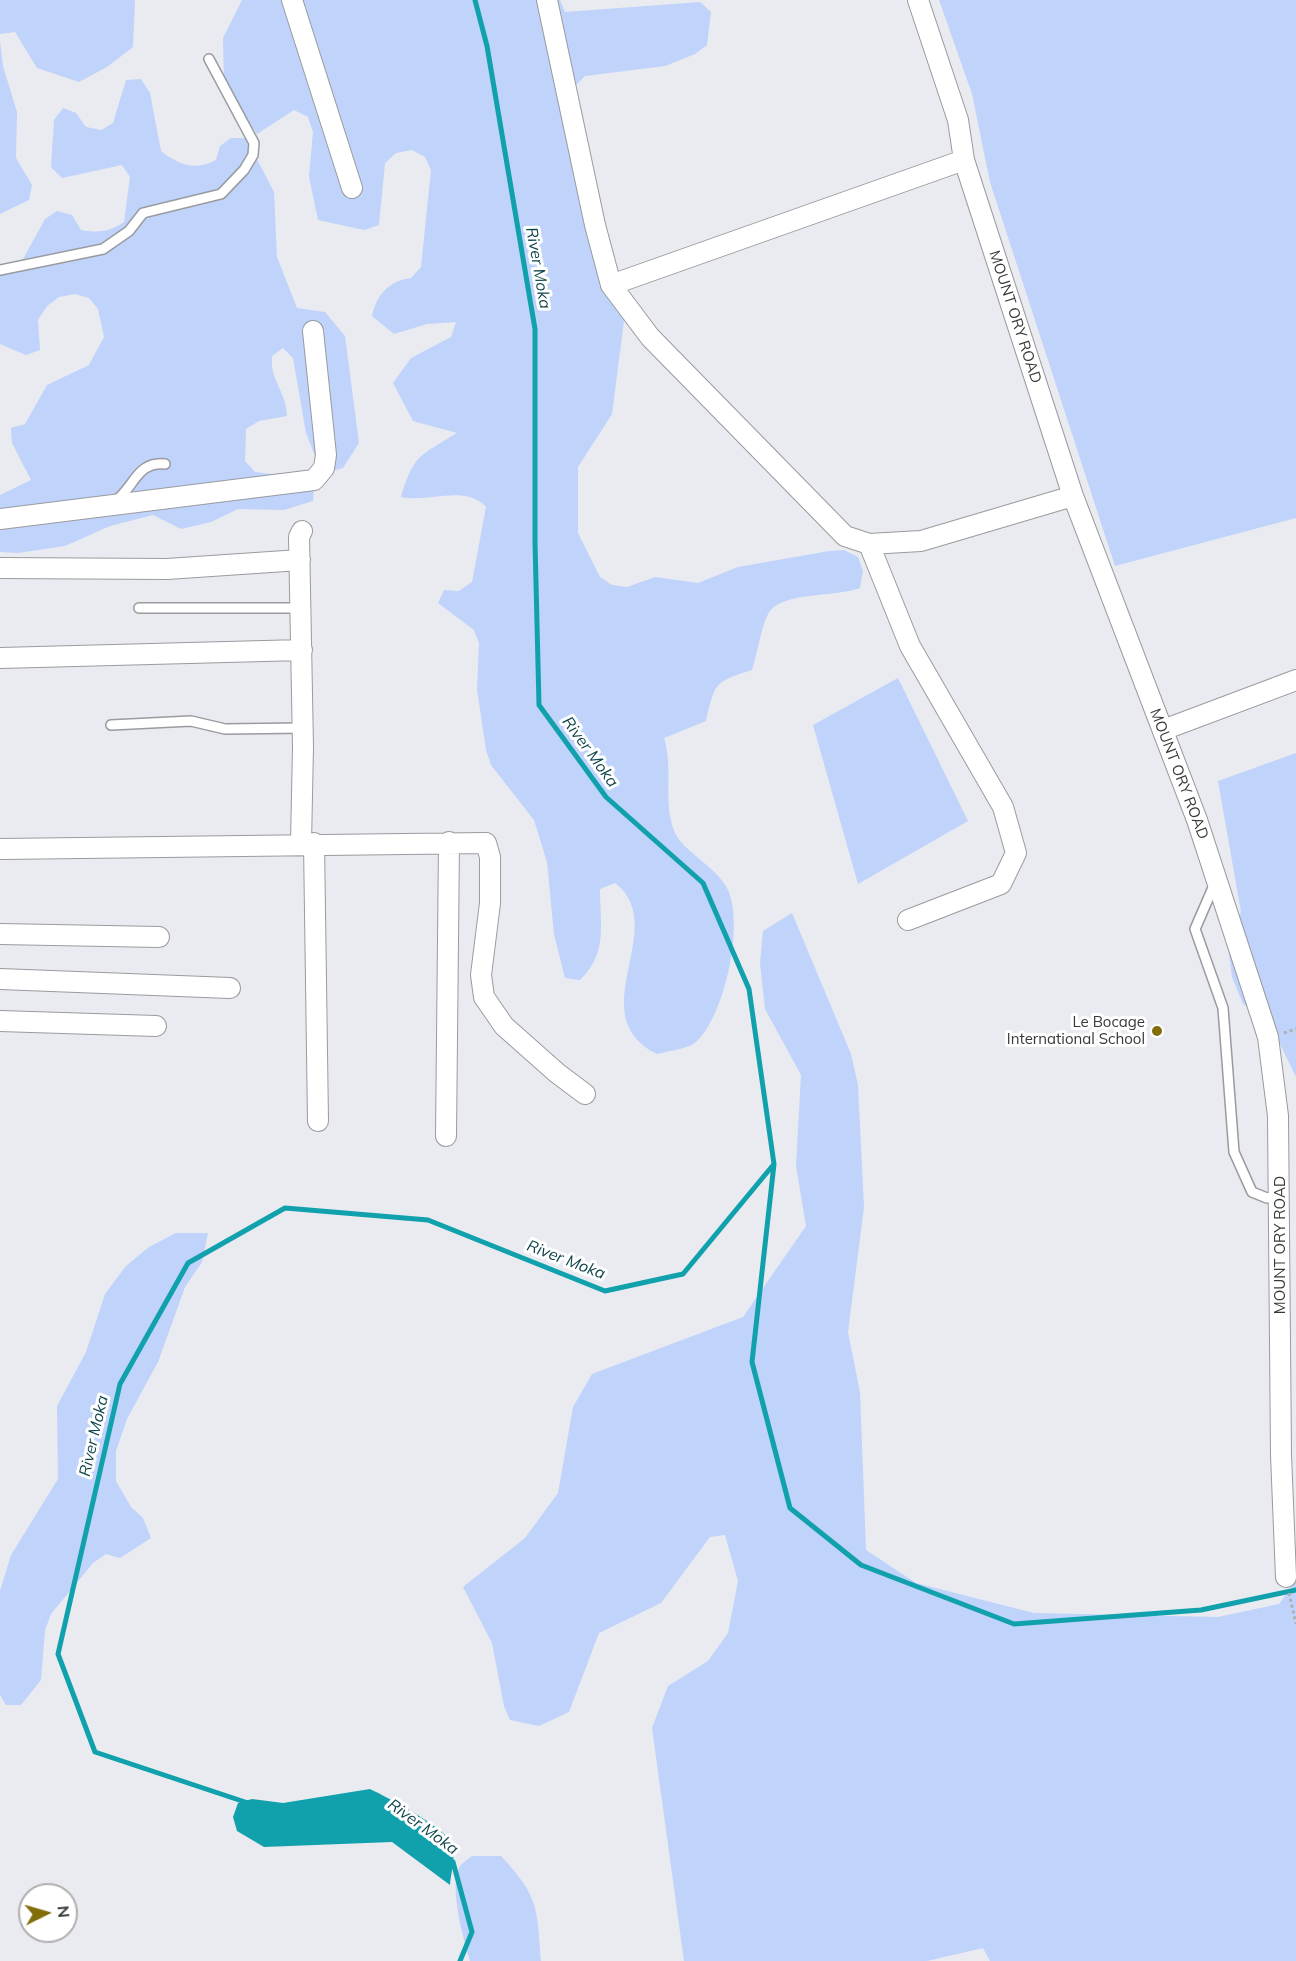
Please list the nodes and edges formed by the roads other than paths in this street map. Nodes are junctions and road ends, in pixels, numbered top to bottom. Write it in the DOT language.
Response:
graph roads {
  1 [pos="292,0"];
  2 [pos="547,0"];
  3 [pos="918,0"];
  4 [pos="209,59"];
  5 [pos="964,160"];
  6 [pos="352,188"];
  7 [pos="0,270"];
  8 [pos="611,285"];
  9 [pos="314,331"];
  10 [pos="165,464"];
  11 [pos="1073,496"];
  12 [pos="112,503"];
  13 [pos="0,519"];
  14 [pos="302,531"];
  15 [pos="869,544"];
  16 [pos="300,560"];
  17 [pos="0,568"];
  18 [pos="139,608"];
  19 [pos="301,608"];
  20 [pos="302,650"];
  21 [pos="0,658"];
  22 [pos="1296,680"];
  23 [pos="111,725"];
  24 [pos="303,728"];
  25 [pos="1163,730"];
  26 [pos="449,842"];
  27 [pos="307,843"];
  28 [pos="0,849"];
  29 [pos="1217,880"];
  30 [pos="908,920"];
  31 [pos="0,934"];
  32 [pos="159,937"];
  33 [pos="0,979"];
  34 [pos="230,988"];
  35 [pos="0,1021"];
  36 [pos="156,1026"];
  37 [pos="585,1094"];
  38 [pos="318,1121"];
  39 [pos="446,1136"];
  40 [pos="1281,1195"];
  41 [pos="1286,1577"];
  1 -- 6 [label="street"];
  2 -- 8 [label="street"];
  3 -- 5 [label="street, MOUNT ORY ROAD"];
  4 -- 7 [label="lane"];
  5 -- 8 [label="street"];
  5 -- 11 [label="street, MOUNT ORY ROAD"];
  8 -- 15 [label="street"];
  9 -- 12 [label="street"];
  10 -- 12 [label="lane"];
  11 -- 15 [label="street"];
  11 -- 25 [label="street, MOUNT ORY ROAD"];
  12 -- 13 [label="street"];
  14 -- 16 [label="street"];
  15 -- 30 [label="street"];
  16 -- 17 [label="street"];
  16 -- 19 [label="street"];
  18 -- 19 [label="lane"];
  19 -- 20 [label="street"];
  20 -- 21 [label="street"];
  20 -- 24 [label="street"];
  22 -- 25 [label="street"];
  23 -- 24 [label="lane"];
  24 -- 27 [label="street"];
  25 -- 29 [label="street, MOUNT ORY ROAD"];
  26 -- 27 [label="street"];
  26 -- 37 [label="street"];
  26 -- 39 [label="street"];
  27 -- 28 [label="street"];
  27 -- 38 [label="street"];
  29 -- 40 [label="street, MOUNT ORY ROAD"];
  29 -- 40 [label="lane"];
  31 -- 32 [label="street"];
  33 -- 34 [label="street"];
  35 -- 36 [label="street"];
  40 -- 41 [label="street, MOUNT ORY ROAD"];
}
